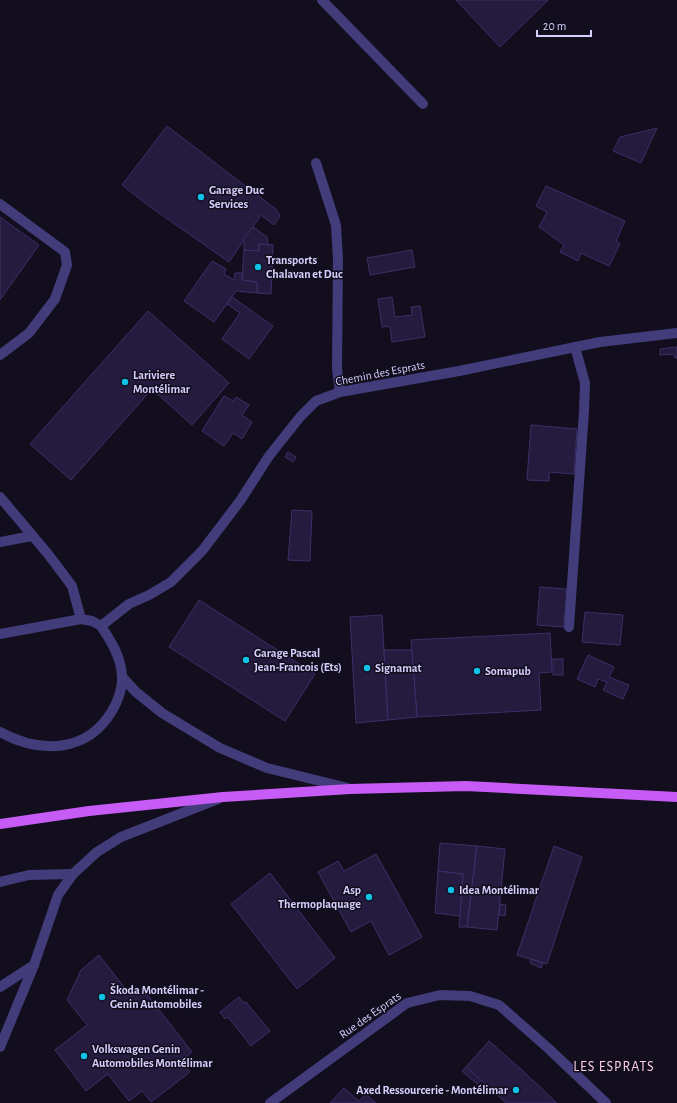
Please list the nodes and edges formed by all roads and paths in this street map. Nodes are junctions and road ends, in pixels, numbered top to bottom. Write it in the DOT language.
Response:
graph roads {
  1 [pos="322,0"];
  2 [pos="423,104"];
  3 [pos="316,163"];
  4 [pos="0,204"];
  5 [pos="677,333"];
  6 [pos="575,347"];
  7 [pos="0,355"];
  8 [pos="340,392"];
  9 [pos="0,497"];
  10 [pos="32,536"];
  11 [pos="0,542"];
  12 [pos="81,619"];
  13 [pos="101,626"];
  14 [pos="569,627"];
  15 [pos="0,634"];
  16 [pos="122,677"];
  17 [pos="0,732"];
  18 [pos="350,789"];
  19 [pos="223,797"];
  20 [pos="677,797"];
  21 [pos="0,824"];
  22 [pos="73,874"];
  23 [pos="0,882"];
  24 [pos="34,965"];
  25 [pos="0,987"];
  26 [pos="0,1047"];
  27 [pos="270,1103"];
  28 [pos="606,1103"];
  1 -- 2 [label="street"];
  3 -- 8 [label="street"];
  4 -- 7 [label="street"];
  5 -- 6 [label="street, Chemin des Esprats"];
  6 -- 8 [label="street, Chemin des Esprats"];
  6 -- 14 [label="street"];
  8 -- 13 [label="street, Chemin des Esprats"];
  9 -- 10 [label="street"];
  10 -- 11 [label="street"];
  10 -- 12 [label="street"];
  12 -- 13 [label="street"];
  12 -- 15 [label="street"];
  13 -- 16 [label="street"];
  16 -- 17 [label="street"];
  16 -- 18 [label="street"];
  18 -- 19 [label="main road"];
  18 -- 20 [label="main road"];
  19 -- 21 [label="main road"];
  19 -- 22 [label="street"];
  22 -- 23 [label="street"];
  22 -- 24 [label="street"];
  24 -- 25 [label="street"];
  24 -- 26 [label="street"];
  27 -- 28 [label="street, Rue des Esprats"];
}
